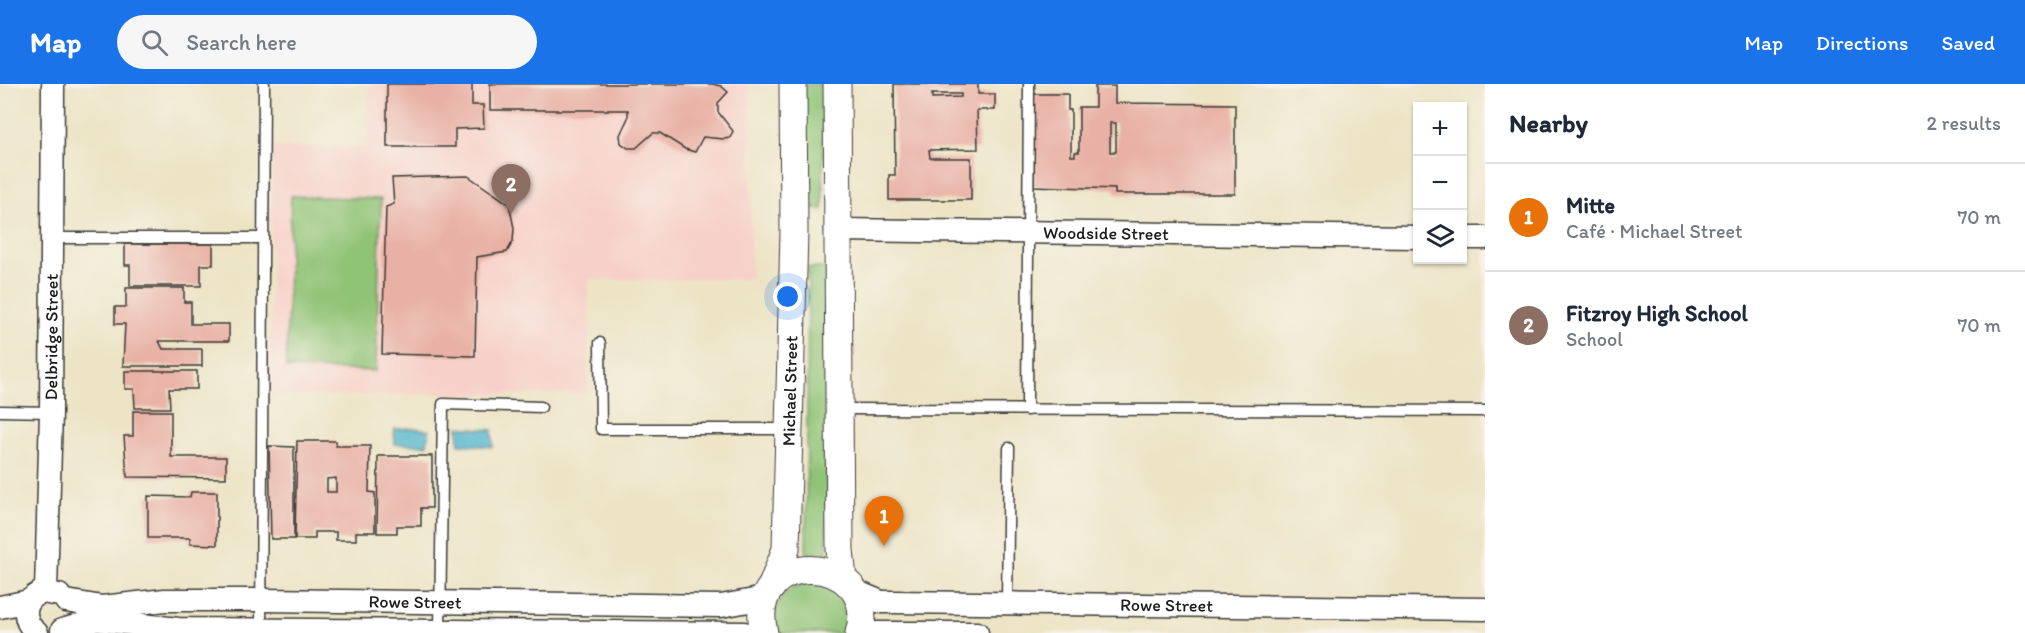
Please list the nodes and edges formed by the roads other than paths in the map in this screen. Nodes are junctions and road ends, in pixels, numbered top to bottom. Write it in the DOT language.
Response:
graph roads {
  1 [pos="53,84"];
  2 [pos="264,84"];
  3 [pos="793,84"];
  4 [pos="837,84"];
  5 [pos="1029,84"];
  6 [pos="836,230"];
  7 [pos="794,231"];
  8 [pos="1027,232"];
  9 [pos="52,237"];
  10 [pos="1413,237"];
  11 [pos="263,238"];
  12 [pos="1467,238"];
  13 [pos="1485,238"];
  14 [pos="600,343"];
  15 [pos="541,407"];
  16 [pos="841,409"];
  17 [pos="1027,410"];
  18 [pos="0,411"];
  19 [pos="1485,411"];
  20 [pos="51,412"];
  21 [pos="789,429"];
  22 [pos="1009,448"];
  23 [pos="848,584"];
  24 [pos="768,593"];
  25 [pos="47,597"];
  26 [pos="262,600"];
  27 [pos="442,602"];
  28 [pos="1007,604"];
  29 [pos="0,607"];
  30 [pos="1485,609"];
  31 [pos="0,621"];
  32 [pos="33,628"];
  33 [pos="59,631"];
  34 [pos="440,631"];
  35 [pos="261,632"];
  36 [pos="744,633"];
  37 [pos="764,633"];
  38 [pos="859,633"];
  39 [pos="877,633"];
  40 [pos="977,633"];
  1 -- 9 [label="street, Delbridge Street"];
  2 -- 11 [label="lane"];
  3 -- 7 [label="street, Michael Street"];
  4 -- 6 [label="street"];
  5 -- 8 [label="lane"];
  6 -- 7 [label="street, Woodside Street"];
  6 -- 8 [label="street, Woodside Street"];
  6 -- 16 [label="street"];
  7 -- 21 [label="street, Michael Street"];
  8 -- 10 [label="street, Woodside Street"];
  8 -- 17 [label="lane"];
  9 -- 11 [label="lane"];
  9 -- 20 [label="street, Delbridge Street"];
  11 -- 26 [label="lane"];
  12 -- 13 [label="street"];
  14 -- 21 [label="lane"];
  15 -- 27 [label="lane"];
  16 -- 17 [label="lane"];
  16 -- 23 [label="street"];
  17 -- 19 [label="lane"];
  18 -- 20 [label="lane"];
  20 -- 25 [label="street, Delbridge Street"];
  21 -- 24 [label="street, Michael Street"];
  22 -- 28 [label="lane"];
  23 -- 24 [label="street"];
  23 -- 28 [label="street, Rowe Street"];
  23 -- 38 [label="street"];
  24 -- 27 [label="street, Rowe Street"];
  24 -- 37 [label="street, Michael Street"];
  25 -- 26 [label="street, Rowe Street"];
  25 -- 29 [label="street, Rowe Street"];
  25 -- 32 [label="street"];
  25 -- 33 [label="street"];
  26 -- 27 [label="street, Rowe Street"];
  26 -- 35 [label="lane"];
  27 -- 34 [label="lane"];
  28 -- 30 [label="street, Rowe Street"];
  31 -- 32 [label="street"];
  33 -- 35 [label="street, Rowe Street"];
  34 -- 35 [label="street, Rowe Street"];
  34 -- 36 [label="street, Rowe Street"];
  39 -- 40 [label="street"];
}
